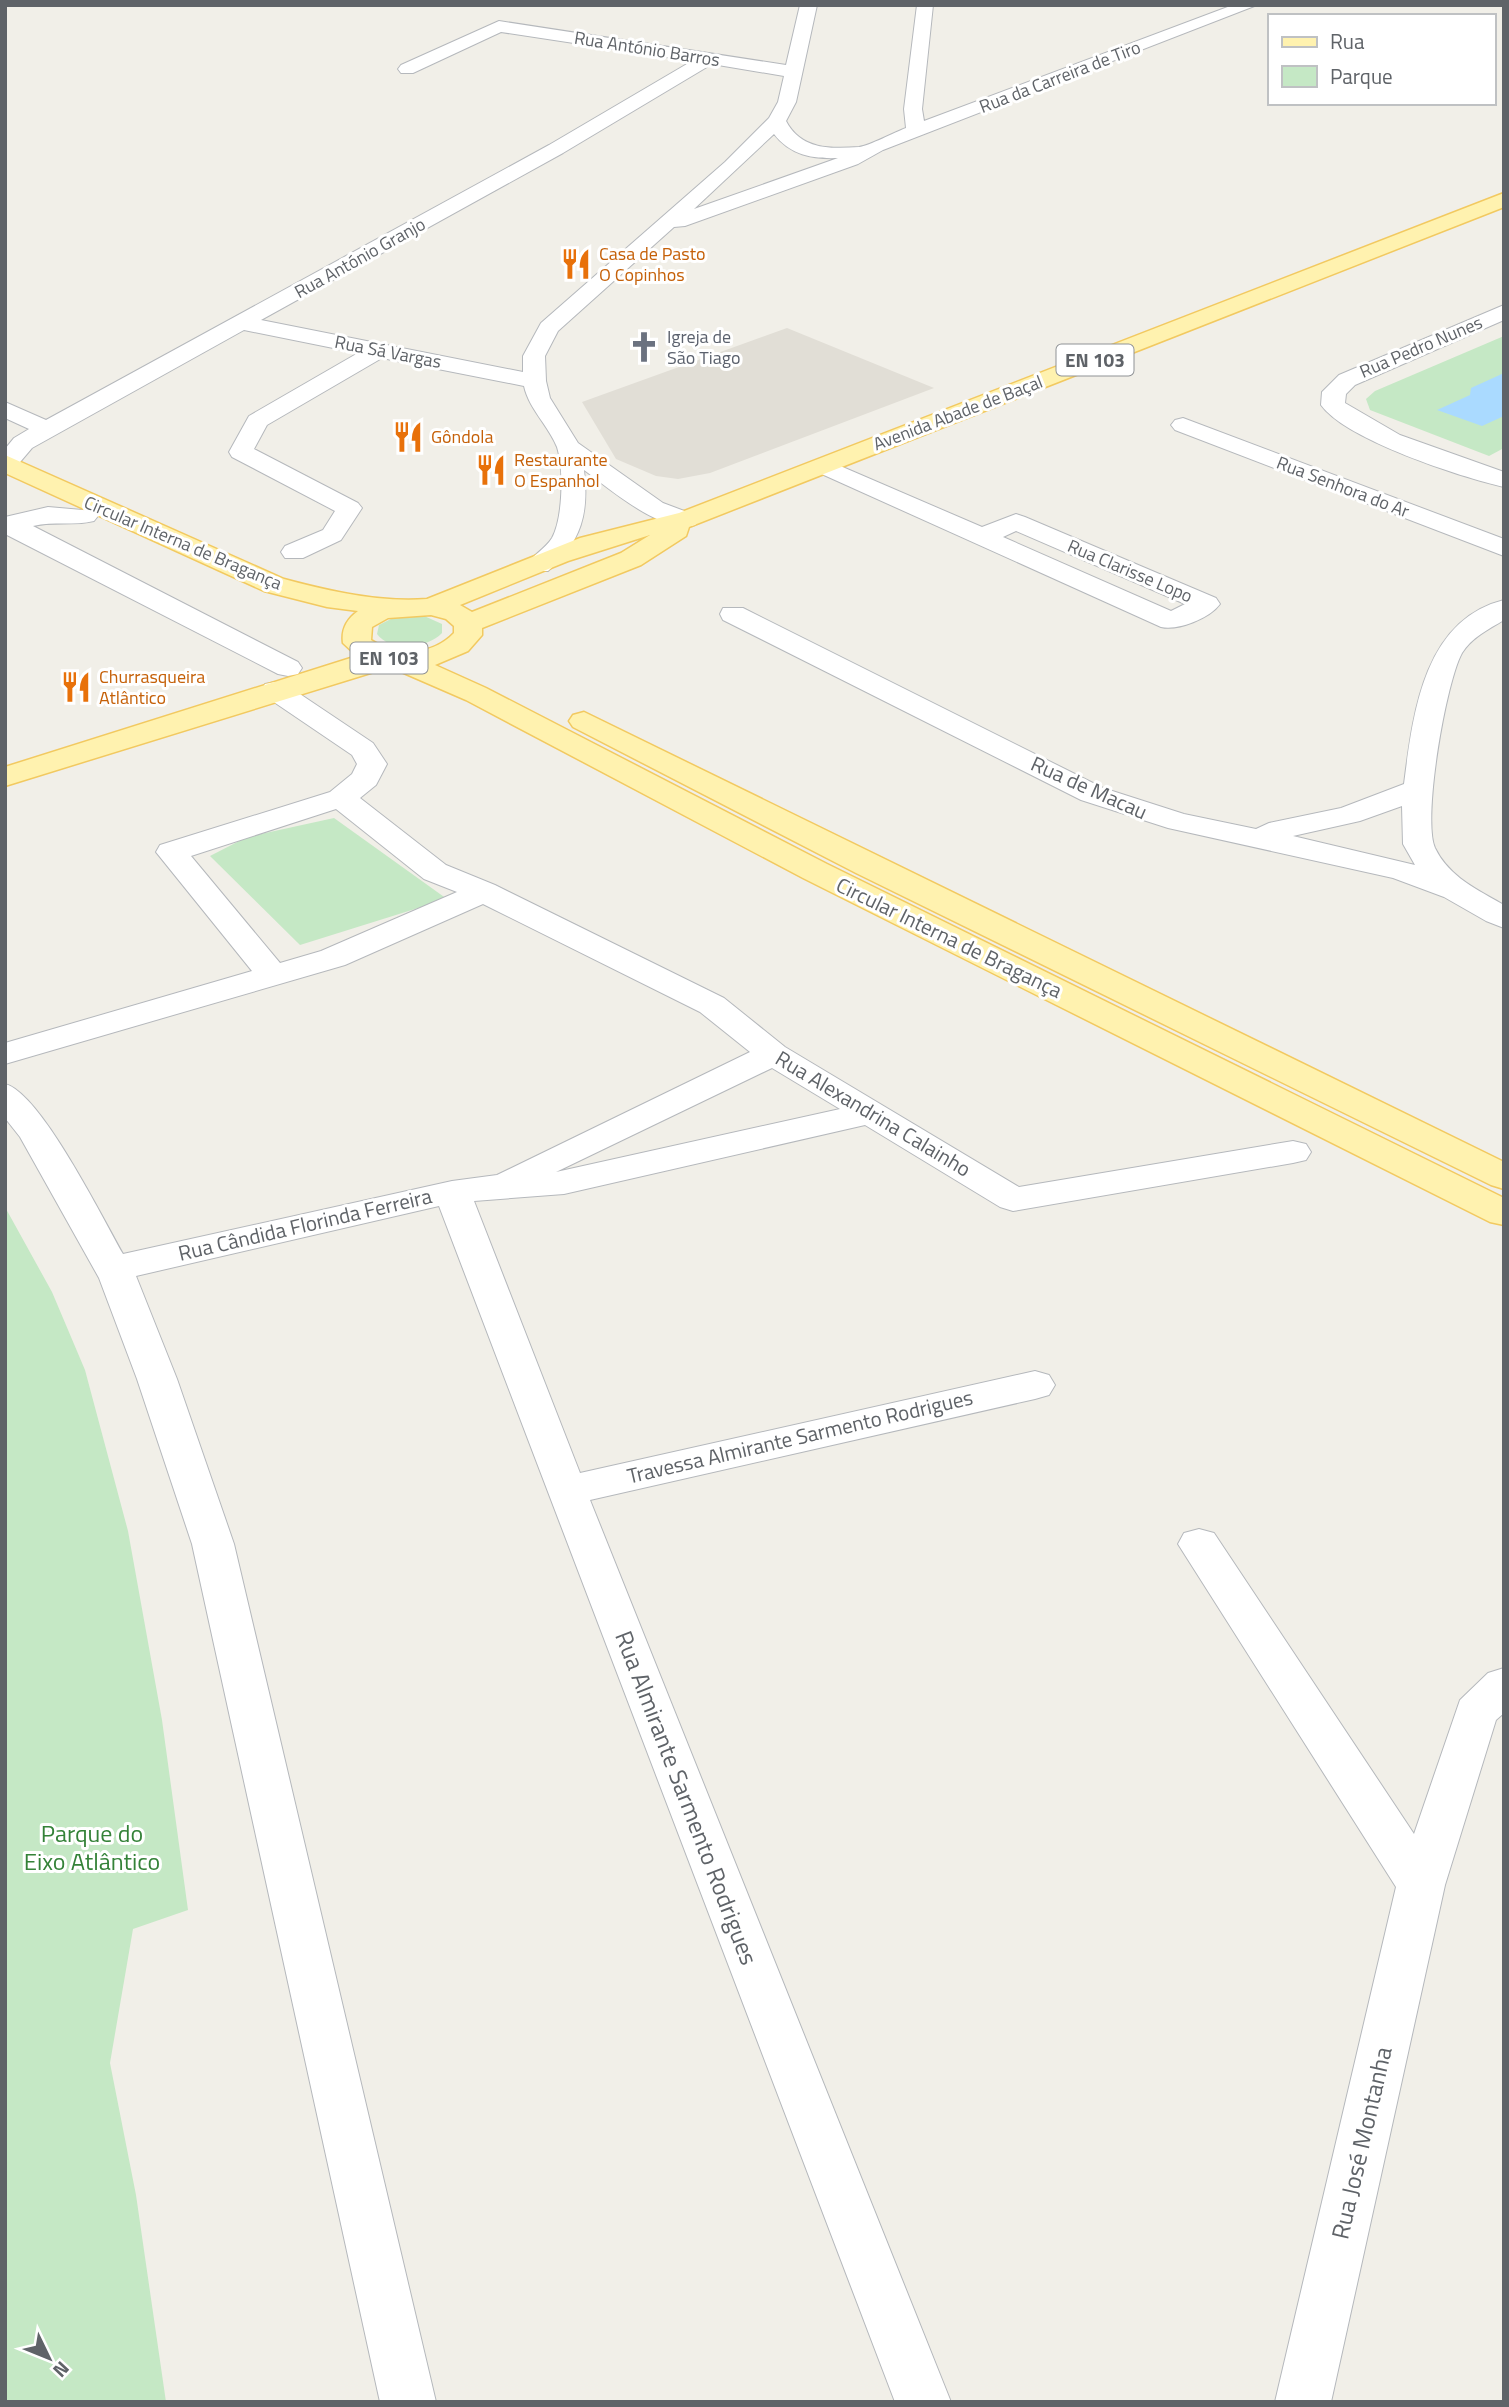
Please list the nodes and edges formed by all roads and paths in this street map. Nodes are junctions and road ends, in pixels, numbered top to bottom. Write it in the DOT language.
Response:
graph roads {
  1 [pos="809,5"];
  2 [pos="925,5"];
  3 [pos="1250,5"];
  4 [pos="1185,8"];
  5 [pos="1215,18"];
  6 [pos="710,58"];
  7 [pos="407,69"];
  8 [pos="795,72"];
  9 [pos="777,121"];
  10 [pos="916,131"];
  11 [pos="871,149"];
  12 [pos="841,152"];
  13 [pos="780,158"];
  14 [pos="735,163"];
  15 [pos="807,175"];
  16 [pos="1504,199"];
  17 [pos="655,230"];
  18 [pos="1504,312"];
  19 [pos="243,323"];
  20 [pos="379,350"];
  21 [pos="534,381"];
  22 [pos="5,409"];
  23 [pos="1183,425"];
  24 [pos="47,429"];
  25 [pos="5,439"];
  26 [pos="569,448"];
  27 [pos="6,463"];
  28 [pos="824,466"];
  29 [pos="5,478"];
  30 [pos="1504,480"];
  31 [pos="35,491"];
  32 [pos="85,516"];
  33 [pos="686,520"];
  34 [pos="7,525"];
  35 [pos="980,537"];
  36 [pos="1504,548"];
  37 [pos="294,552"];
  38 [pos="539,565"];
  39 [pos="421,606"];
  40 [pos="1504,608"];
  41 [pos="733,614"];
  42 [pos="468,630"];
  43 [pos="356,638"];
  44 [pos="390,658"];
  45 [pos="282,679"];
  46 [pos="5,760"];
  47 [pos="5,777"];
  48 [pos="1418,789"];
  49 [pos="341,798"];
  50 [pos="1254,835"];
  51 [pos="1450,887"];
  52 [pos="484,892"];
  53 [pos="1504,918"];
  54 [pos="273,976"];
  55 [pos="5,1054"];
  56 [pos="773,1054"];
  57 [pos="5,1094"];
  58 [pos="870,1113"];
  59 [pos="1293,1152"];
  60 [pos="1504,1177"];
  61 [pos="498,1186"];
  62 [pos="452,1192"];
  63 [pos="1504,1213"];
  64 [pos="113,1269"];
  65 [pos="1035,1385"];
  66 [pos="566,1491"];
  67 [pos="1199,1544"];
  68 [pos="1504,1685"];
  69 [pos="1421,1885"];
  70 [pos="408,2402"];
  71 [pos="923,2402"];
  72 [pos="1303,2402"];
  1 -- 8 [label="street"];
  2 -- 10 [label="street"];
  3 -- 5 [label="street, Rua da Carreira de Tiro"];
  4 -- 5 [label="street"];
  5 -- 10 [label="street, Rua da Carreira de Tiro"];
  6 -- 7 [label="street, Rua António Barros"];
  6 -- 8 [label="street, Rua António Barros"];
  6 -- 19 [label="street, Rua António Granjo"];
  8 -- 9 [label="street"];
  9 -- 12 [label="street"];
  9 -- 14 [label="street"];
  10 -- 11 [label="street, Rua da Carreira de Tiro"];
  11 -- 12 [label="street"];
  11 -- 15 [label="street, Rua da Carreira de Tiro"];
  12 -- 13 [label="street"];
  13 -- 14 [label="street"];
  13 -- 15 [label="street"];
  14 -- 15 [label="street"];
  14 -- 17 [label="street"];
  15 -- 17 [label="street, Rua da Carreira de Tiro"];
  16 -- 28 [label="main road, Avenida Abade de Baçal / EN 103"];
  17 -- 21 [label="street"];
  18 -- 30 [label="street, Rua Pedro Nunes"];
  19 -- 20 [label="street, Rua Sá Vargas"];
  19 -- 24 [label="street, Rua António Granjo"];
  20 -- 21 [label="street, Rua Sá Vargas"];
  20 -- 37 [label="street"];
  21 -- 26 [label="street"];
  22 -- 24 [label="street"];
  23 -- 36 [label="street, Rua Senhora do Ar"];
  24 -- 25 [label="street"];
  24 -- 27 [label="street"];
  26 -- 33 [label="street"];
  26 -- 38 [label="street"];
  27 -- 39 [label="main road, Circular Interna de Bragança"];
  28 -- 33 [label="main road, Avenida Abade de Baçal / EN 103"];
  28 -- 35 [label="street, Rua Clarisse Lopo"];
  29 -- 31 [label="main road, Circular Interna de Bragança"];
  31 -- 32 [label="main road, Circular Interna de Bragança"];
  31 -- 34 [label="street"];
  32 -- 34 [label="street"];
  32 -- 43 [label="main road, Circular Interna de Bragança"];
  33 -- 38 [label="main road, Avenida Abade de Baçal / EN 103"];
  33 -- 42 [label="main road, Avenida Abade de Baçal / EN 103"];
  34 -- 45 [label="street"];
  35 -- 35 [label="street, Rua Clarisse Lopo"];
  38 -- 39 [label="main road, Avenida Abade de Baçal / EN 103"];
  39 -- 42 [label="main road"];
  39 -- 43 [label="main road, Avenida Abade de Baçal / EN 103"];
  40 -- 48 [label="street"];
  41 -- 50 [label="street, Rua de Macau"];
  42 -- 44 [label="main road, Avenida Abade de Baçal / EN 103"];
  42 -- 60 [label="main road, Circular Interna de Bragança"];
  43 -- 44 [label="main road, EN 103"];
  43 -- 45 [label="main road, Avenida Abade de Baçal / EN 103"];
  44 -- 45 [label="main road, Avenida Abade de Baçal / EN 103"];
  44 -- 63 [label="main road, Circular Interna de Bragança"];
  45 -- 46 [label="main road, Avenida Abade de Baçal / EN 103"];
  45 -- 47 [label="main road, Avenida Abade de Baçal / EN 103"];
  45 -- 49 [label="street"];
  48 -- 50 [label="street"];
  48 -- 51 [label="street"];
  49 -- 52 [label="street, Rua Alexandrina Calainho"];
  49 -- 54 [label="street"];
  50 -- 51 [label="street, Rua de Macau"];
  51 -- 53 [label="street, Rua de Macau"];
  52 -- 54 [label="street"];
  52 -- 56 [label="street, Rua Alexandrina Calainho"];
  54 -- 55 [label="street"];
  56 -- 58 [label="street, Rua Alexandrina Calainho"];
  56 -- 61 [label="street, Rua Cândida Florinda Ferreira"];
  57 -- 64 [label="street"];
  58 -- 59 [label="street, Rua Alexandrina Calainho"];
  58 -- 61 [label="street, Rua Cândida Florinda Ferreira"];
  61 -- 62 [label="street, Rua Cândida Florinda Ferreira"];
  62 -- 64 [label="street, Rua Cândida Florinda Ferreira"];
  62 -- 66 [label="street, Rua Almirante Sarmento Rodrigues"];
  64 -- 70 [label="street"];
  65 -- 66 [label="street, Travessa Almirante Sarmento Rodrigues"];
  66 -- 71 [label="street, Rua Almirante Sarmento Rodrigues"];
  67 -- 69 [label="street"];
  68 -- 69 [label="street, Rua José Montanha"];
  69 -- 72 [label="street, Rua José Montanha"];
}
